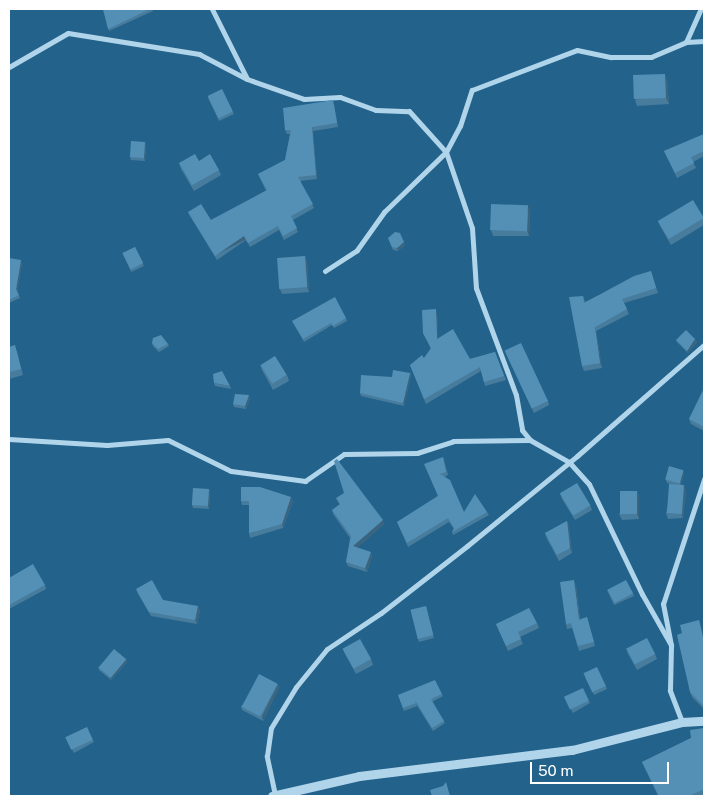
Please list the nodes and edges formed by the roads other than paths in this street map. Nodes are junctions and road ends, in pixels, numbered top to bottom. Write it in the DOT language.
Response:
graph roads {
  1 [pos="212,9"];
  2 [pos="701,9"];
  3 [pos="704,41"];
  4 [pos="686,42"];
  5 [pos="9,67"];
  6 [pos="248,79"];
  7 [pos="446,152"];
  8 [pos="325,271"];
  9 [pos="704,345"];
  10 [pos="9,439"];
  11 [pos="530,440"];
  12 [pos="569,462"];
  13 [pos="704,479"];
  14 [pos="671,646"];
  15 [pos="704,721"];
  16 [pos="682,722"];
  17 [pos="274,796"];
  1 -- 6 [label="street"];
  2 -- 4 [label="street"];
  3 -- 4 [label="street"];
  4 -- 7 [label="street"];
  5 -- 6 [label="street"];
  6 -- 7 [label="street"];
  7 -- 8 [label="street"];
  7 -- 11 [label="street"];
  9 -- 12 [label="street"];
  10 -- 11 [label="street"];
  11 -- 12 [label="street"];
  12 -- 14 [label="street"];
  12 -- 17 [label="street"];
  13 -- 14 [label="street"];
  14 -- 16 [label="street"];
  15 -- 16 [label="street"];
  16 -- 17 [label="street"];
}
